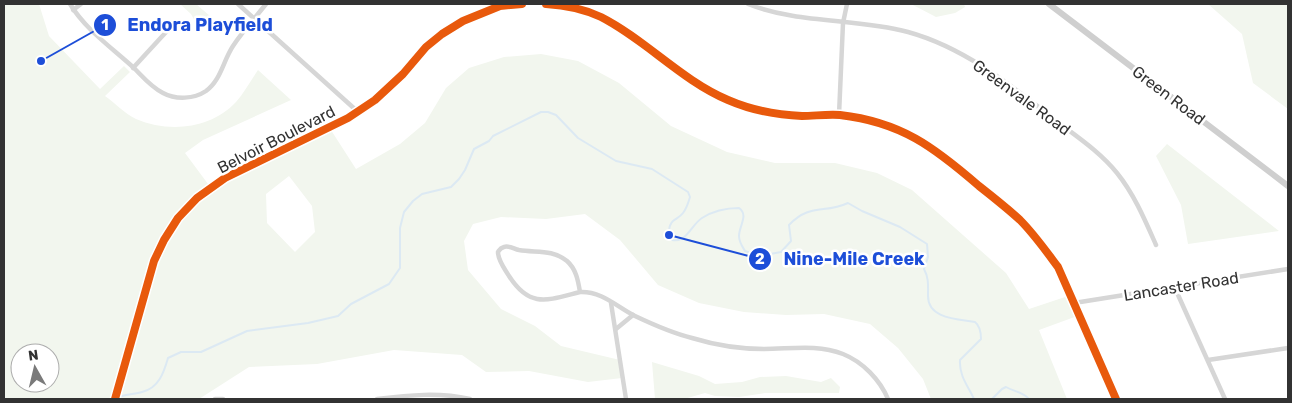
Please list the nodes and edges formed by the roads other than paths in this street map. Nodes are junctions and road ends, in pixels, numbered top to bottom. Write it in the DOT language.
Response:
graph roads {
  1 [pos="70,4"];
  2 [pos="81,4"];
  3 [pos="238,4"];
  4 [pos="266,4"];
  5 [pos="522,4"];
  6 [pos="546,4"];
  7 [pos="748,4"];
  8 [pos="847,4"];
  9 [pos="1049,4"];
  10 [pos="499,5"];
  11 [pos="73,10"];
  12 [pos="254,19"];
  13 [pos="843,23"];
  14 [pos="167,32"];
  15 [pos="133,68"];
  16 [pos="357,111"];
  17 [pos="839,115"];
  18 [pos="1288,186"];
  19 [pos="1156,245"];
  20 [pos="1288,270"];
  21 [pos="1174,286"];
  22 [pos="580,292"];
  23 [pos="612,303"];
  24 [pos="1074,303"];
  25 [pos="633,315"];
  26 [pos="616,329"];
  27 [pos="1288,348"];
  28 [pos="1208,360"];
  29 [pos="115,399"];
  30 [pos="215,399"];
  31 [pos="223,399"];
  32 [pos="378,399"];
  33 [pos="470,399"];
  34 [pos="626,399"];
  35 [pos="888,399"];
  36 [pos="1116,399"];
  37 [pos="1225,399"];
  1 -- 11 [label="street"];
  2 -- 11 [label="street"];
  3 -- 12 [label="street"];
  4 -- 12 [label="street"];
  5 -- 10 [label="street, Belvoir Boulevard"];
  6 -- 17 [label="street"];
  7 -- 13 [label="street, Greenvale Road"];
  8 -- 13 [label="street"];
  9 -- 18 [label="street, Green Road"];
  10 -- 16 [label="street, Belvoir Boulevard"];
  11 -- 15 [label="street"];
  12 -- 15 [label="street"];
  12 -- 16 [label="street"];
  13 -- 17 [label="street"];
  13 -- 19 [label="street, Greenvale Road"];
  14 -- 15 [label="street"];
  16 -- 29 [label="street, Belvoir Boulevard"];
  17 -- 24 [label="street"];
  20 -- 21 [label="street, Lancaster Road"];
  21 -- 24 [label="street, Lancaster Road"];
  21 -- 28 [label="street"];
  22 -- 22 [label="street"];
  22 -- 23 [label="street"];
  23 -- 25 [label="street"];
  23 -- 26 [label="street"];
  24 -- 36 [label="street"];
  25 -- 26 [label="street"];
  25 -- 35 [label="street"];
  26 -- 34 [label="street"];
  27 -- 28 [label="street"];
  28 -- 37 [label="street"];
  30 -- 31 [label="street"];
  32 -- 33 [label="street"];
}
